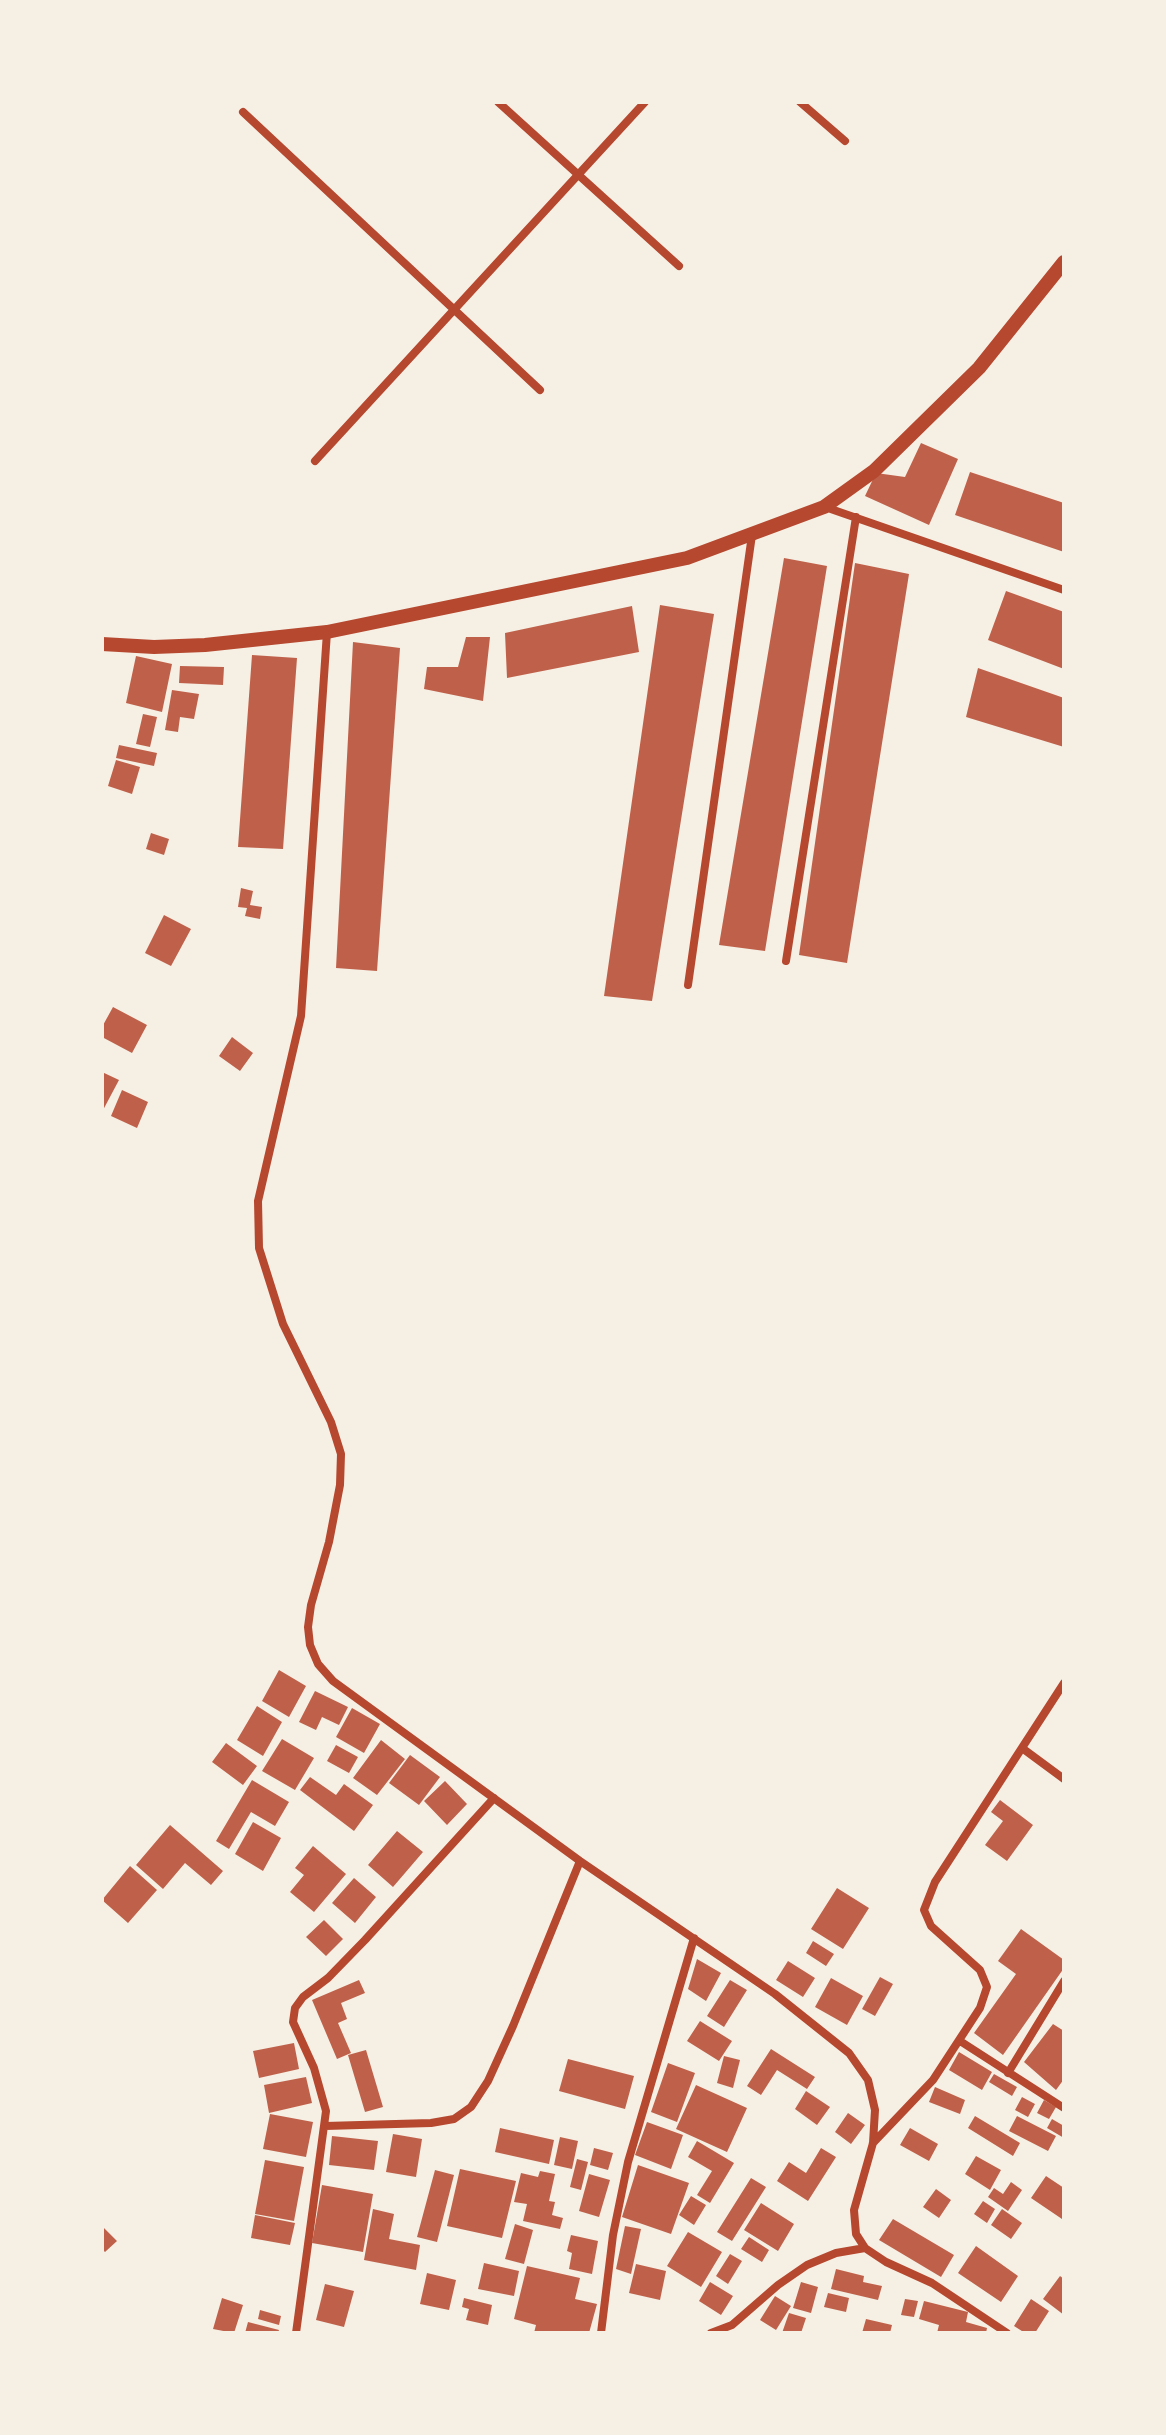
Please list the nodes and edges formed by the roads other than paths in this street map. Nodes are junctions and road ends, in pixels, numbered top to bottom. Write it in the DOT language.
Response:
graph roads {
  1 [pos="498,102"];
  2 [pos="645,102"];
  3 [pos="800,102"];
  4 [pos="243,112"];
  5 [pos="845,141"];
  6 [pos="578,175"];
  7 [pos="1064,262"];
  8 [pos="679,266"];
  9 [pos="453,311"];
  10 [pos="540,390"];
  11 [pos="315,461"];
  12 [pos="824,507"];
  13 [pos="856,517"];
  14 [pos="752,535"];
  15 [pos="1064,590"];
  16 [pos="327,632"];
  17 [pos="102,644"];
  18 [pos="786,961"];
  19 [pos="688,985"];
  20 [pos="1064,1683"];
  21 [pos="1022,1748"];
  22 [pos="1064,1779"];
  23 [pos="494,1798"];
  24 [pos="580,1861"];
  25 [pos="694,1938"];
  26 [pos="1064,1981"];
  27 [pos="960,2041"];
  28 [pos="1008,2073"];
  29 [pos="1064,2108"];
  30 [pos="325,2126"];
  31 [pos="873,2143"];
  32 [pos="865,2248"];
  33 [pos="296,2333"];
  34 [pos="601,2333"];
  35 [pos="711,2333"];
  36 [pos="1007,2333"];
  1 -- 6 [label="street"];
  2 -- 6 [label="street"];
  3 -- 5 [label="street"];
  4 -- 9 [label="street"];
  6 -- 8 [label="street"];
  6 -- 9 [label="street"];
  7 -- 12 [label="street"];
  9 -- 10 [label="street"];
  9 -- 11 [label="street"];
  12 -- 13 [label="street"];
  12 -- 14 [label="street"];
  13 -- 15 [label="street"];
  13 -- 18 [label="street"];
  14 -- 16 [label="street"];
  14 -- 19 [label="street"];
  16 -- 17 [label="street"];
  16 -- 23 [label="street"];
  20 -- 21 [label="street"];
  21 -- 22 [label="street"];
  21 -- 27 [label="street"];
  23 -- 24 [label="street"];
  23 -- 30 [label="street"];
  24 -- 25 [label="street"];
  24 -- 30 [label="street"];
  25 -- 31 [label="street"];
  25 -- 34 [label="street"];
  26 -- 28 [label="street"];
  27 -- 28 [label="street"];
  27 -- 31 [label="street"];
  28 -- 29 [label="street"];
  30 -- 33 [label="street"];
  31 -- 32 [label="street"];
  32 -- 35 [label="street"];
  32 -- 36 [label="street"];
}
